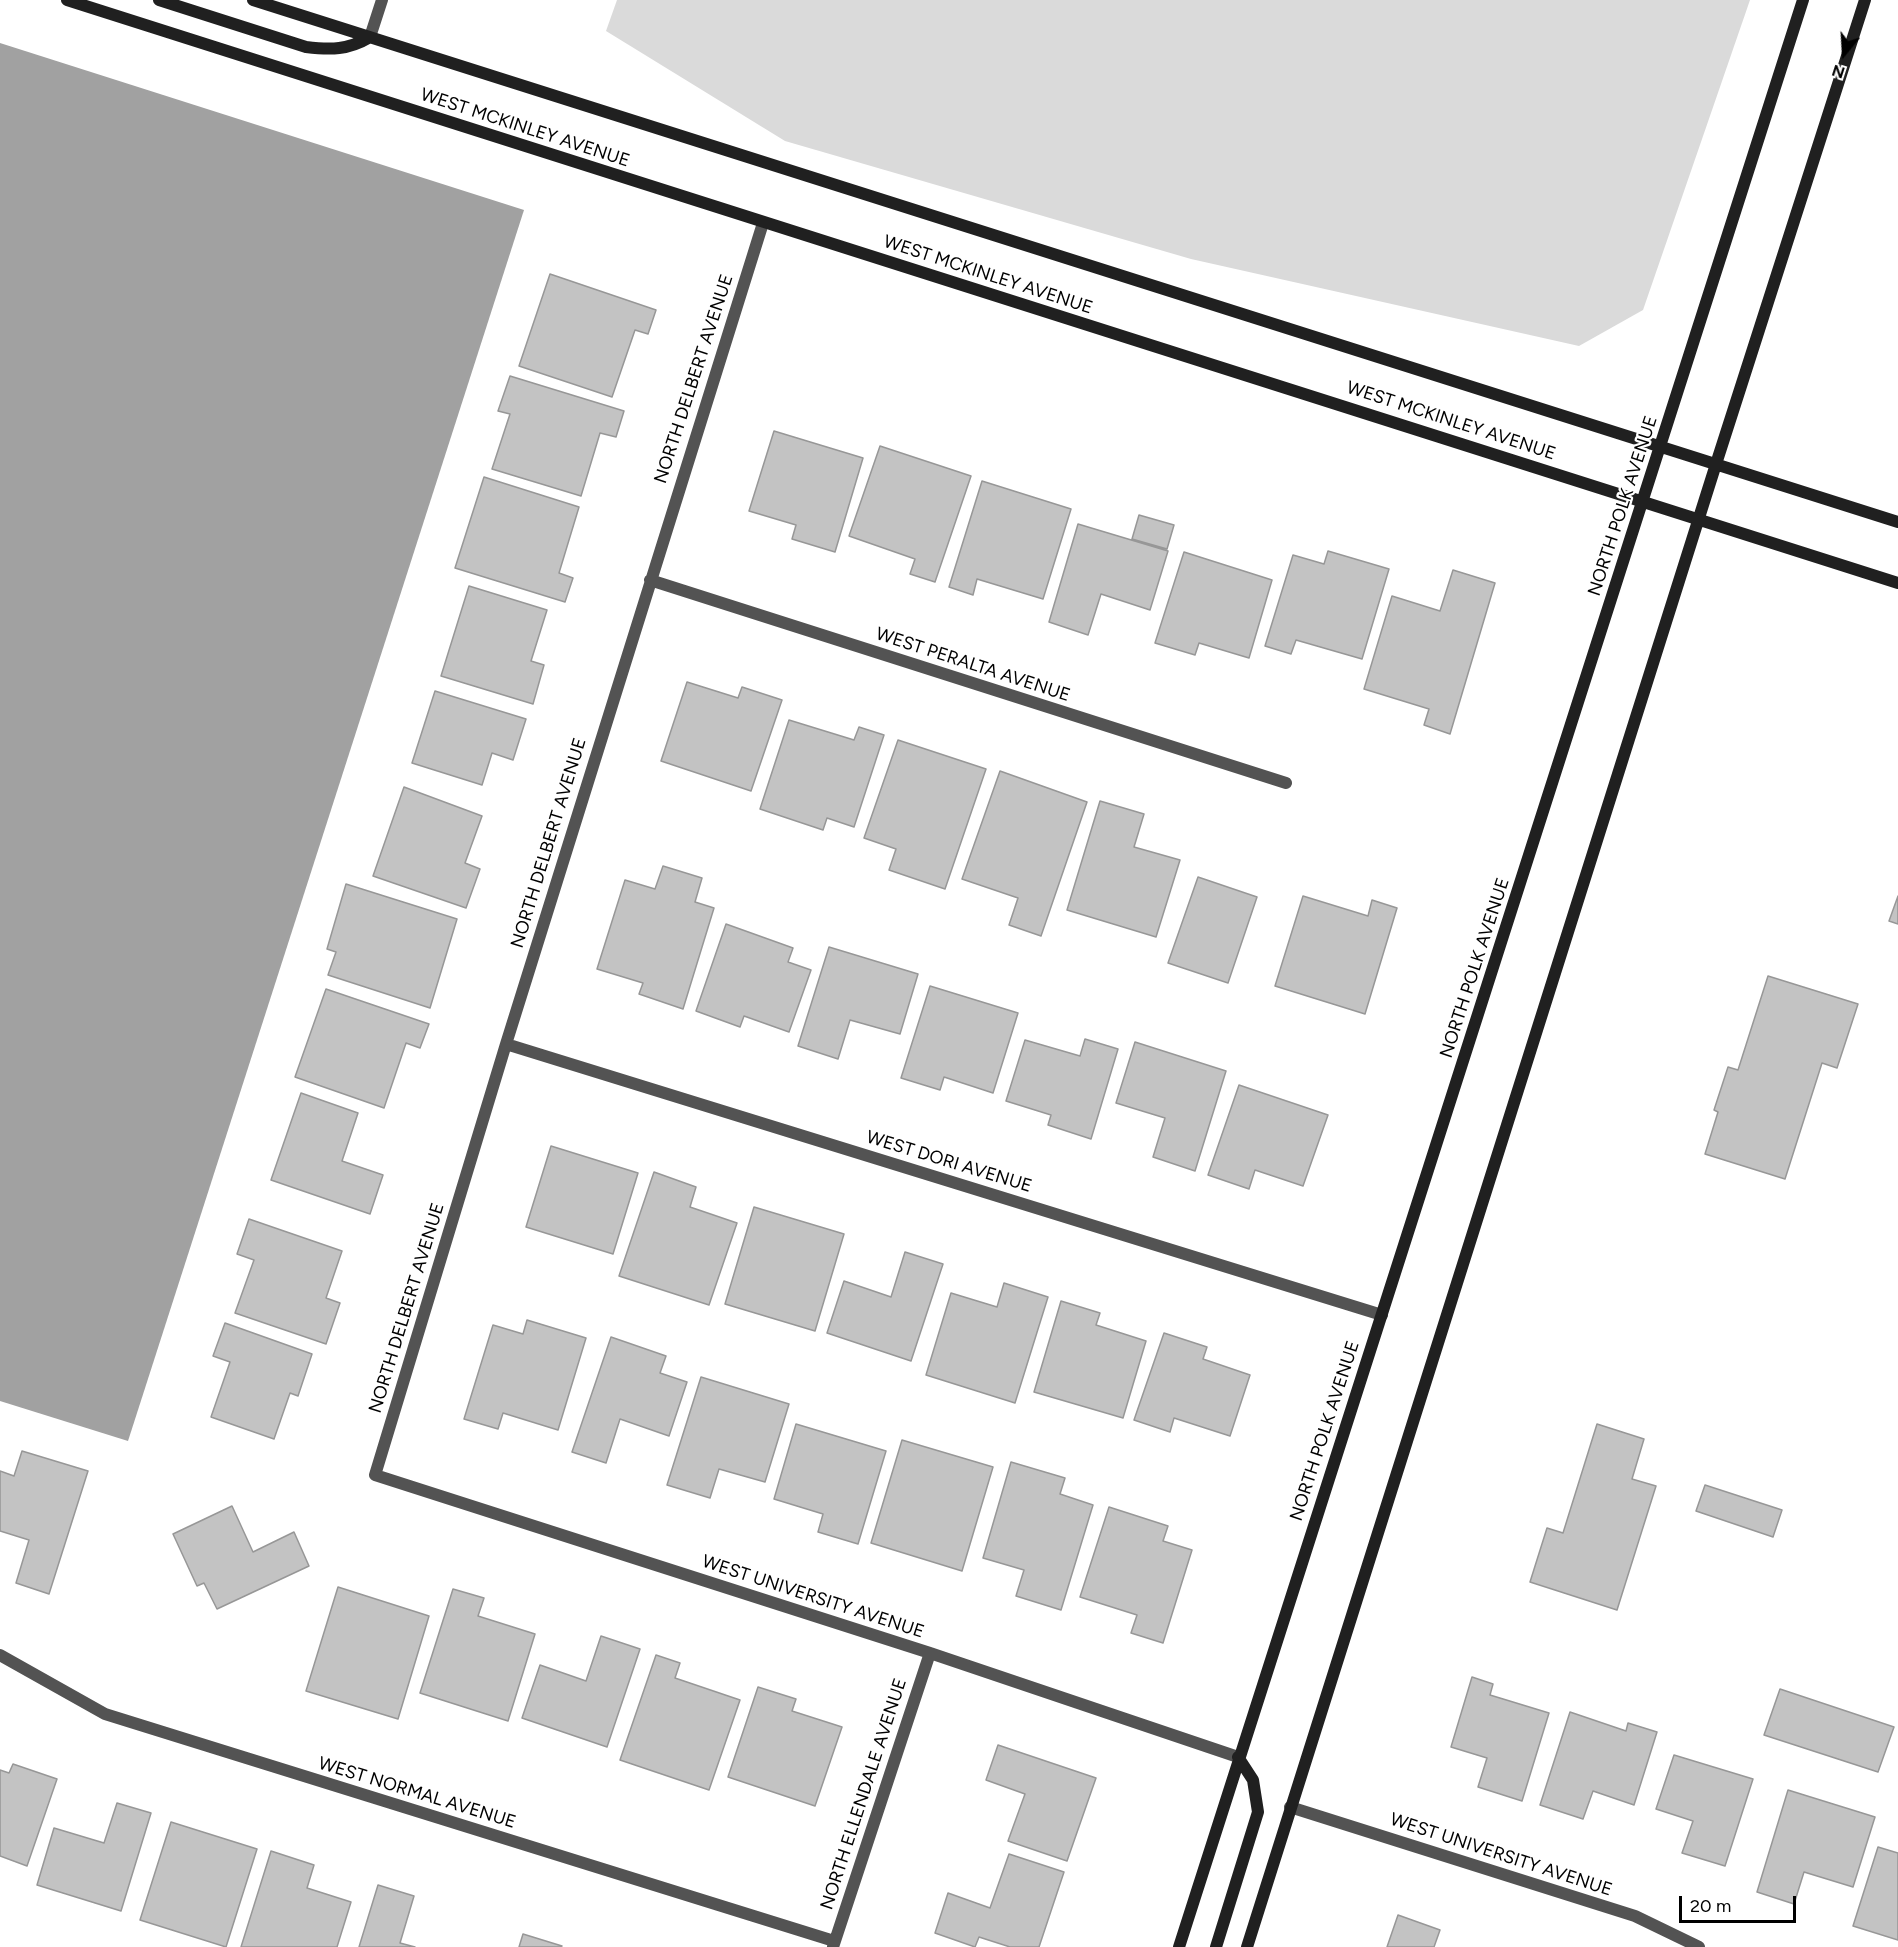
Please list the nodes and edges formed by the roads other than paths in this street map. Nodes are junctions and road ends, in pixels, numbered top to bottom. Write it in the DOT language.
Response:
graph roads {
  1 [pos="67,0"];
  2 [pos="159,0"];
  3 [pos="254,0"];
  4 [pos="382,0"];
  5 [pos="1803,0"];
  6 [pos="1865,0"];
  7 [pos="370,37"];
  8 [pos="762,223"];
  9 [pos="1661,445"];
  10 [pos="1716,464"];
  11 [pos="1644,501"];
  12 [pos="1698,519"];
  13 [pos="1898,522"];
  14 [pos="650,580"];
  15 [pos="1898,583"];
  16 [pos="1286,783"];
  17 [pos="506,1044"];
  18 [pos="1382,1315"];
  19 [pos="375,1475"];
  20 [pos="930,1653"];
  21 [pos="0,1655"];
  22 [pos="1238,1757"];
  23 [pos="1290,1807"];
  24 [pos="833,1944"];
  25 [pos="1179,1947"];
  26 [pos="1216,1947"];
  27 [pos="1247,1947"];
  28 [pos="1699,1947"];
  1 -- 8 [label="main road, WEST MCKINLEY AVENUE"];
  2 -- 7 [label="main road"];
  3 -- 7 [label="main road"];
  4 -- 7 [label="street"];
  5 -- 9 [label="main road, NORTH POLK AVENUE"];
  6 -- 10 [label="main road"];
  7 -- 9 [label="main road"];
  8 -- 11 [label="main road, WEST MCKINLEY AVENUE"];
  8 -- 14 [label="street, NORTH DELBERT AVENUE"];
  9 -- 10 [label="main road"];
  9 -- 11 [label="main road, NORTH POLK AVENUE"];
  10 -- 12 [label="main road"];
  10 -- 13 [label="main road"];
  11 -- 12 [label="main road, WEST MCKINLEY AVENUE"];
  11 -- 18 [label="main road, NORTH POLK AVENUE"];
  12 -- 15 [label="main road, WEST MCKINLEY AVENUE"];
  12 -- 23 [label="main road"];
  14 -- 16 [label="street, WEST PERALTA AVENUE"];
  14 -- 17 [label="street, NORTH DELBERT AVENUE"];
  17 -- 18 [label="street, WEST DORI AVENUE"];
  17 -- 19 [label="street, NORTH DELBERT AVENUE"];
  18 -- 22 [label="main road, NORTH POLK AVENUE"];
  19 -- 20 [label="street, WEST UNIVERSITY AVENUE"];
  20 -- 22 [label="street, WEST UNIVERSITY AVENUE"];
  20 -- 24 [label="street, NORTH ELLENDALE AVENUE"];
  21 -- 24 [label="street, WEST NORMAL AVENUE"];
  22 -- 25 [label="main road, NORTH POLK AVENUE"];
  22 -- 26 [label="main road"];
  23 -- 27 [label="main road"];
  23 -- 28 [label="street, WEST UNIVERSITY AVENUE"];
}
